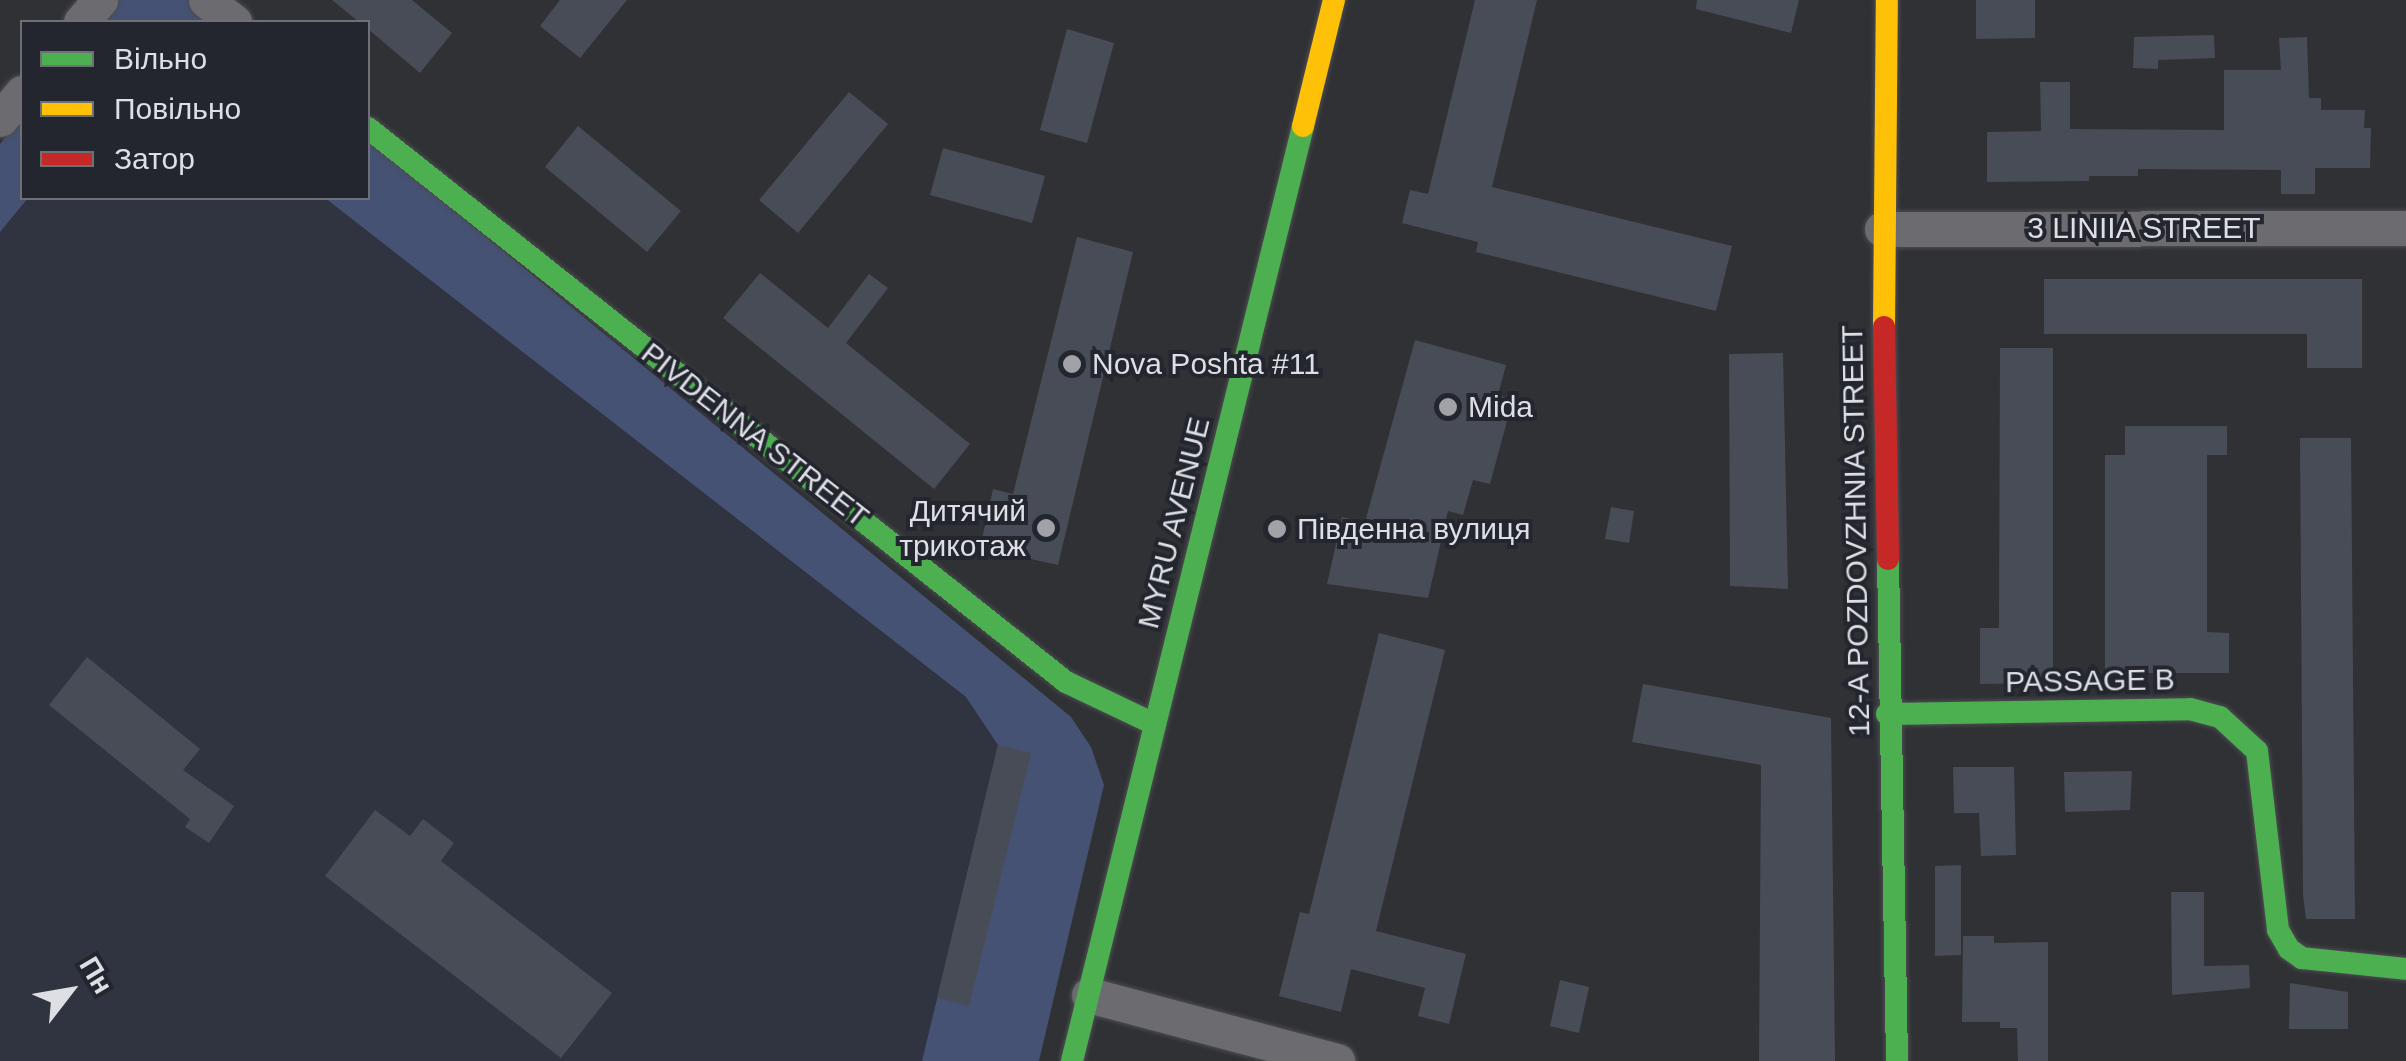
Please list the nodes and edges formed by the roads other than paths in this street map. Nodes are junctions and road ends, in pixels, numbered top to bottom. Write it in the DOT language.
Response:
graph roads {
  1 [pos="100,0"];
  2 [pos="206,0"];
  3 [pos="1334,0"];
  4 [pos="1886,0"];
  5 [pos="83,20"];
  6 [pos="231,20"];
  7 [pos="20,95"];
  8 [pos="0,120"];
  9 [pos="370,130"];
  10 [pos="1882,228"];
  11 [pos="2406,228"];
  12 [pos="1888,714"];
  13 [pos="1154,724"];
  14 [pos="2406,969"];
  15 [pos="1090,994"];
  16 [pos="1072,1061"];
  17 [pos="1337,1061"];
  18 [pos="1897,1061"];
  1 -- 5 [label="street"];
  2 -- 6 [label="street"];
  3 -- 13 [label="street, MYRU AVENUE"];
  4 -- 10 [label="street, 12-A POZDOVZHNIA STREET"];
  7 -- 8 [label="street"];
  9 -- 13 [label="street, PIVDENNA STREET"];
  10 -- 11 [label="street, 3 LINIIA STREET"];
  10 -- 12 [label="street, 12-A POZDOVZHNIA STREET"];
  12 -- 14 [label="street, PASSAGE B"];
  12 -- 18 [label="street, 12-A POZDOVZHNIA STREET"];
  13 -- 15 [label="street, MYRU AVENUE"];
  15 -- 16 [label="street, MYRU AVENUE"];
  15 -- 17 [label="street"];
}
